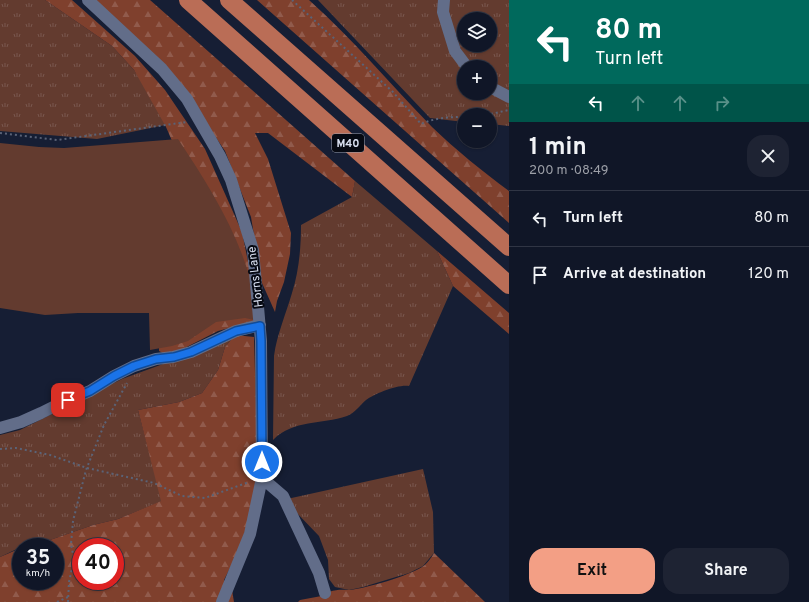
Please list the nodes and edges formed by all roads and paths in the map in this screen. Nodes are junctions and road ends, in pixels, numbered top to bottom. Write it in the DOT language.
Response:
graph roads {
  1 [pos="88,0"];
  2 [pos="188,0"];
  3 [pos="229,0"];
  4 [pos="292,0"];
  5 [pos="444,0"];
  6 [pos="462,60"];
  7 [pos="497,91"];
  8 [pos="509,97"];
  9 [pos="509,110"];
  10 [pos="497,113"];
  11 [pos="457,117"];
  12 [pos="200,120"];
  13 [pos="0,133"];
  14 [pos="509,247"];
  15 [pos="509,285"];
  16 [pos="260,326"];
  17 [pos="134,366"];
  18 [pos="0,428"];
  19 [pos="0,449"];
  20 [pos="87,468"];
  21 [pos="262,478"];
  22 [pos="325,593"];
  23 [pos="68,597"];
  24 [pos="57,602"];
  25 [pos="68,602"];
  26 [pos="222,602"];
  1 -- 12 [label="street, Horns Lane"];
  2 -- 15 [label="highway, M40"];
  3 -- 14 [label="highway, M40"];
  4 -- 11 [label="path"];
  5 -- 6 [label="street"];
  7 -- 8 [label="street"];
  9 -- 10 [label="path"];
  12 -- 13 [label="path"];
  12 -- 16 [label="street, Horns Lane"];
  16 -- 17 [label="street"];
  16 -- 21 [label="street, Horns Lane"];
  17 -- 18 [label="street"];
  17 -- 20 [label="path"];
  19 -- 20 [label="path"];
  20 -- 21 [label="path"];
  20 -- 23 [label="path"];
  21 -- 22 [label="street"];
  21 -- 26 [label="street, Horns Lane"];
  23 -- 24 [label="path"];
  23 -- 25 [label="path"];
}
